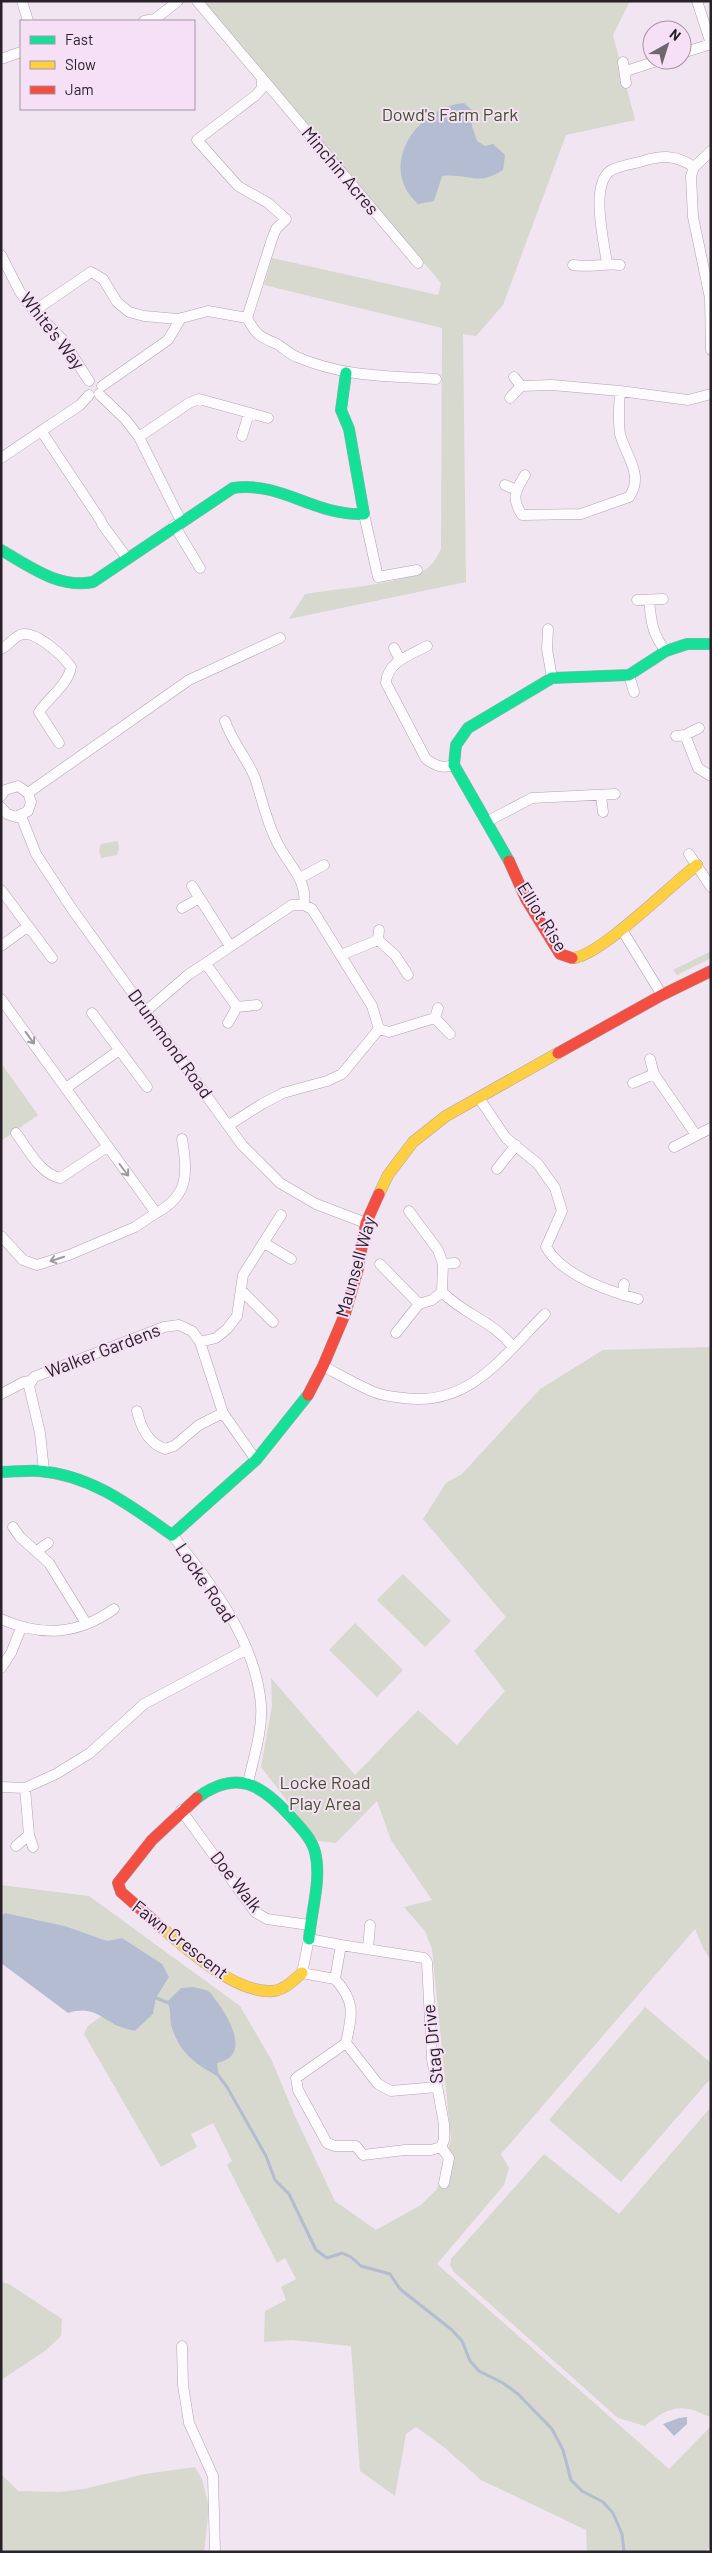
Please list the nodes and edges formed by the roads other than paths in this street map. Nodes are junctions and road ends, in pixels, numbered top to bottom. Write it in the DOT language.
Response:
graph roads {
  1 [pos="22,1"];
  2 [pos="178,1"];
  3 [pos="197,1"];
  4 [pos="697,1"];
  5 [pos="28,20"];
  6 [pos="155,20"];
  7 [pos="711,44"];
  8 [pos="692,50"];
  9 [pos="20,52"];
  10 [pos="1,59"];
  11 [pos="642,63"];
  12 [pos="262,79"];
  13 [pos="626,82"];
  14 [pos="711,151"];
  15 [pos="694,167"];
  16 [pos="1,255"];
  17 [pos="418,263"];
  18 [pos="607,264"];
  19 [pos="573,265"];
  20 [pos="620,265"];
  21 [pos="34,311"];
  22 [pos="181,318"];
  23 [pos="247,318"];
  24 [pos="711,350"];
  25 [pos="346,373"];
  26 [pos="514,377"];
  27 [pos="436,380"];
  28 [pos="521,386"];
  29 [pos="620,391"];
  30 [pos="96,392"];
  31 [pos="711,394"];
  32 [pos="510,398"];
  33 [pos="249,413"];
  34 [pos="268,418"];
  35 [pos="42,432"];
  36 [pos="139,436"];
  37 [pos="242,436"];
  38 [pos="1,458"];
  39 [pos="525,475"];
  40 [pos="505,484"];
  41 [pos="516,490"];
  42 [pos="364,514"];
  43 [pos="178,523"];
  44 [pos="1,550"];
  45 [pos="127,558"];
  46 [pos="200,568"];
  47 [pos="418,570"];
  48 [pos="663,599"];
  49 [pos="637,600"];
  50 [pos="649,600"];
  51 [pos="548,629"];
  52 [pos="280,638"];
  53 [pos="711,644"];
  54 [pos="427,646"];
  55 [pos="394,648"];
  56 [pos="1,650"];
  57 [pos="666,651"];
  58 [pos="400,660"];
  59 [pos="629,675"];
  60 [pos="552,678"];
  61 [pos="634,692"];
  62 [pos="225,721"];
  63 [pos="699,728"];
  64 [pos="59,743"];
  65 [pos="454,766"];
  66 [pos="711,776"];
  67 [pos="3,790"];
  68 [pos="28,793"];
  69 [pos="614,794"];
  70 [pos="601,796"];
  71 [pos="1,807"];
  72 [pos="603,812"];
  73 [pos="21,816"];
  74 [pos="488,821"];
  75 [pos="689,854"];
  76 [pos="324,865"];
  77 [pos="697,865"];
  78 [pos="300,878"];
  79 [pos="2,886"];
  80 [pos="192,886"];
  81 [pos="710,888"];
  82 [pos="198,899"];
  83 [pos="304,905"];
  84 [pos="182,908"];
  85 [pos="27,927"];
  86 [pos="622,930"];
  87 [pos="1,946"];
  88 [pos="230,946"];
  89 [pos="341,956"];
  90 [pos="52,958"];
  91 [pos="206,964"];
  92 [pos="711,971"];
  93 [pos="408,976"];
  94 [pos="662,996"];
  95 [pos="1,998"];
  96 [pos="257,1005"];
  97 [pos="237,1007"];
  98 [pos="146,1011"];
  99 [pos="92,1013"];
  100 [pos="228,1022"];
  101 [pos="379,1029"];
  102 [pos="450,1034"];
  103 [pos="118,1051"];
  104 [pos="650,1059"];
  105 [pos="654,1074"];
  106 [pos="633,1084"];
  107 [pos="147,1087"];
  108 [pos="66,1088"];
  109 [pos="479,1098"];
  110 [pos="229,1125"];
  111 [pos="711,1128"];
  112 [pos="16,1133"];
  113 [pos="696,1135"];
  114 [pos="182,1138"];
  115 [pos="516,1145"];
  116 [pos="674,1147"];
  117 [pos="107,1148"];
  118 [pos="498,1169"];
  119 [pos="409,1211"];
  120 [pos="156,1213"];
  121 [pos="281,1215"];
  122 [pos="366,1223"];
  123 [pos="1,1236"];
  124 [pos="264,1243"];
  125 [pos="291,1259"];
  126 [pos="455,1263"];
  127 [pos="380,1264"];
  128 [pos="443,1264"];
  129 [pos="624,1284"];
  130 [pos="241,1290"];
  131 [pos="442,1292"];
  132 [pos="623,1295"];
  133 [pos="638,1299"];
  134 [pos="418,1304"];
  135 [pos="545,1314"];
  136 [pos="273,1322"];
  137 [pos="396,1332"];
  138 [pos="200,1342"];
  139 [pos="513,1348"];
  140 [pos="323,1366"];
  141 [pos="30,1381"];
  142 [pos="1,1394"];
  143 [pos="138,1411"];
  144 [pos="223,1413"];
  145 [pos="256,1460"];
  146 [pos="44,1470"];
  147 [pos="1,1472"];
  148 [pos="13,1528"];
  149 [pos="172,1536"];
  150 [pos="48,1543"];
  151 [pos="37,1551"];
  152 [pos="114,1609"];
  153 [pos="1,1619"];
  154 [pos="86,1623"];
  155 [pos="21,1628"];
  156 [pos="247,1649"];
  157 [pos="1,1668"];
  158 [pos="248,1783"];
  159 [pos="1,1787"];
  160 [pos="24,1788"];
  161 [pos="181,1810"];
  162 [pos="29,1835"];
  163 [pos="16,1846"];
  164 [pos="33,1848"];
  165 [pos="309,1925"];
  166 [pos="370,1925"];
  167 [pos="309,1939"];
  168 [pos="341,1945"];
  169 [pos="368,1949"];
  170 [pos="302,1973"];
  171 [pos="335,1978"];
  172 [pos="346,2043"];
  173 [pos="437,2087"];
  174 [pos="441,2147"];
  175 [pos="444,2183"];
  176 [pos="182,2346"];
  177 [pos="215,2552"];
  1 -- 5 [label="street"];
  2 -- 6 [label="street"];
  3 -- 12 [label="street, Minchin Acres"];
  4 -- 7 [label="street"];
  7 -- 8 [label="street"];
  9 -- 10 [label="street"];
  11 -- 13 [label="street"];
  12 -- 17 [label="street, Minchin Acres"];
  12 -- 23 [label="street"];
  14 -- 15 [label="street"];
  15 -- 18 [label="street"];
  15 -- 24 [label="street"];
  16 -- 21 [label="street, White's Way"];
  18 -- 19 [label="street"];
  18 -- 20 [label="street"];
  21 -- 22 [label="street"];
  21 -- 30 [label="street, White's Way"];
  22 -- 23 [label="street"];
  22 -- 30 [label="street"];
  23 -- 25 [label="street"];
  25 -- 27 [label="street"];
  25 -- 42 [label="street"];
  26 -- 28 [label="street"];
  28 -- 29 [label="street"];
  28 -- 32 [label="street"];
  29 -- 31 [label="street"];
  29 -- 41 [label="street"];
  30 -- 35 [label="street"];
  30 -- 36 [label="street, White's Way"];
  33 -- 34 [label="street"];
  33 -- 36 [label="street"];
  33 -- 37 [label="street"];
  35 -- 38 [label="street"];
  35 -- 45 [label="street"];
  36 -- 43 [label="street, White's Way"];
  39 -- 41 [label="street"];
  40 -- 41 [label="street"];
  42 -- 43 [label="street"];
  42 -- 47 [label="street"];
  43 -- 45 [label="street"];
  43 -- 46 [label="street, White's Way"];
  44 -- 45 [label="street"];
  48 -- 50 [label="street"];
  49 -- 50 [label="street"];
  50 -- 57 [label="street"];
  51 -- 60 [label="street"];
  52 -- 68 [label="street"];
  53 -- 57 [label="street"];
  54 -- 58 [label="street"];
  55 -- 58 [label="street"];
  56 -- 64 [label="street"];
  57 -- 59 [label="street"];
  58 -- 65 [label="street"];
  59 -- 60 [label="street"];
  59 -- 61 [label="street"];
  60 -- 65 [label="street"];
  62 -- 78 [label="street"];
  63 -- 66 [label="street"];
  65 -- 74 [label="street, Elliot Rise"];
  67 -- 68 [label="street"];
  68 -- 73 [label="street"];
  69 -- 70 [label="street"];
  70 -- 72 [label="street"];
  70 -- 74 [label="street"];
  71 -- 73 [label="street"];
  73 -- 98 [label="street, Drummond Road"];
  74 -- 86 [label="street, Elliot Rise"];
  75 -- 77 [label="street"];
  76 -- 78 [label="street"];
  77 -- 81 [label="street"];
  77 -- 86 [label="street, Elliot Rise"];
  78 -- 83 [label="street"];
  79 -- 85 [label="street"];
  80 -- 82 [label="street"];
  82 -- 84 [label="street"];
  82 -- 88 [label="street"];
  83 -- 88 [label="street"];
  83 -- 89 [label="street"];
  85 -- 87 [label="street"];
  85 -- 90 [label="street"];
  86 -- 94 [label="street"];
  88 -- 91 [label="street"];
  89 -- 93 [label="street"];
  89 -- 101 [label="street"];
  91 -- 97 [label="street"];
  91 -- 98 [label="street"];
  92 -- 94 [label="street, Maunsell Way"];
  94 -- 109 [label="street, Maunsell Way"];
  95 -- 108 [label="street, one-way"];
  96 -- 97 [label="street"];
  97 -- 100 [label="street"];
  98 -- 110 [label="street, Drummond Road"];
  99 -- 103 [label="street"];
  101 -- 102 [label="street"];
  101 -- 110 [label="street"];
  103 -- 107 [label="street"];
  103 -- 108 [label="street"];
  104 -- 105 [label="street"];
  105 -- 106 [label="street"];
  105 -- 113 [label="street"];
  108 -- 117 [label="street"];
  109 -- 115 [label="street"];
  109 -- 122 [label="street, Maunsell Way"];
  110 -- 122 [label="street, Drummond Road"];
  111 -- 113 [label="street"];
  112 -- 117 [label="street"];
  113 -- 116 [label="street"];
  114 -- 120 [label="street"];
  115 -- 118 [label="street"];
  115 -- 132 [label="street"];
  117 -- 120 [label="street, one-way"];
  119 -- 128 [label="street"];
  120 -- 123 [label="street, one-way"];
  121 -- 124 [label="street"];
  122 -- 140 [label="street, Maunsell Way"];
  124 -- 125 [label="street"];
  124 -- 130 [label="street"];
  126 -- 128 [label="street"];
  127 -- 134 [label="street"];
  128 -- 131 [label="street"];
  129 -- 132 [label="street"];
  130 -- 136 [label="street"];
  130 -- 138 [label="street"];
  131 -- 134 [label="street"];
  131 -- 139 [label="street"];
  132 -- 133 [label="street"];
  134 -- 137 [label="street"];
  135 -- 139 [label="street"];
  138 -- 141 [label="street, Walker Gardens"];
  138 -- 144 [label="street, Walker Gardens"];
  139 -- 140 [label="street"];
  140 -- 145 [label="street, Maunsell Way"];
  141 -- 142 [label="street, Walker Gardens"];
  141 -- 146 [label="street, Walker Gardens"];
  143 -- 144 [label="street"];
  144 -- 145 [label="street, Walker Gardens"];
  145 -- 149 [label="street, Maunsell Way"];
  146 -- 147 [label="street, Locke Road"];
  146 -- 149 [label="street, Locke Road"];
  148 -- 151 [label="street"];
  149 -- 156 [label="street, Locke Road"];
  150 -- 151 [label="street"];
  151 -- 154 [label="street"];
  152 -- 154 [label="street"];
  153 -- 155 [label="street"];
  154 -- 155 [label="street"];
  155 -- 157 [label="street"];
  156 -- 158 [label="street, Locke Road"];
  156 -- 160 [label="street"];
  158 -- 161 [label="street, Fawn Crescent"];
  158 -- 165 [label="street, Fawn Crescent"];
  159 -- 160 [label="street"];
  160 -- 162 [label="street"];
  161 -- 165 [label="street, Doe Walk"];
  161 -- 170 [label="street, Fawn Crescent"];
  162 -- 163 [label="street"];
  162 -- 164 [label="street"];
  165 -- 167 [label="street, Fawn Crescent"];
  166 -- 169 [label="street"];
  167 -- 168 [label="street, Stag Drive"];
  167 -- 170 [label="street"];
  168 -- 169 [label="street, Stag Drive"];
  168 -- 171 [label="street"];
  169 -- 173 [label="street, Stag Drive"];
  170 -- 171 [label="street"];
  171 -- 172 [label="street"];
  172 -- 173 [label="street"];
  172 -- 174 [label="street"];
  173 -- 174 [label="street, Stag Drive"];
  174 -- 175 [label="street, Stag Drive"];
  176 -- 177 [label="street"];
}
